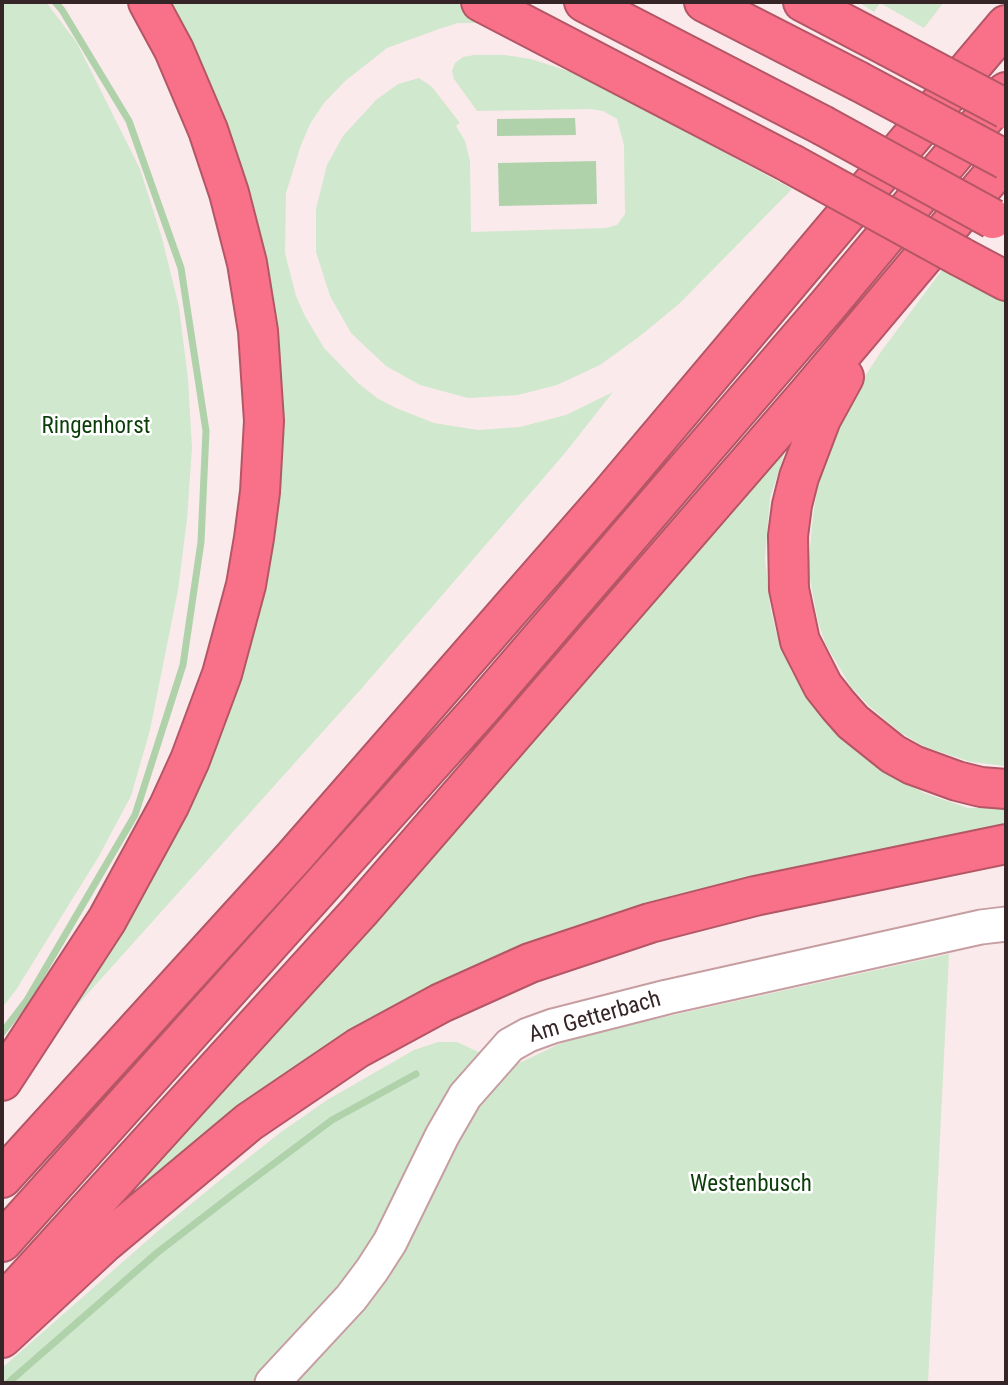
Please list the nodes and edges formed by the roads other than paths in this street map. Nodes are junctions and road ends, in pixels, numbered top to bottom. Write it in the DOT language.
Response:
graph roads {
  1 [pos="148,2"];
  2 [pos="481,2"];
  3 [pos="584,2"];
  4 [pos="704,2"];
  5 [pos="991,2"];
  6 [pos="806,3"];
  7 [pos="1006,25"];
  8 [pos="1006,93"];
  9 [pos="943,102"];
  10 [pos="1006,109"];
  11 [pos="1006,160"];
  12 [pos="1000,223"];
  13 [pos="1006,281"];
  14 [pos="893,293"];
  15 [pos="1006,789"];
  16 [pos="1006,844"];
  17 [pos="1006,925"];
  18 [pos="2,1081"];
  19 [pos="2,1178"];
  20 [pos="2,1242"];
  21 [pos="2,1305"];
  22 [pos="2,1338"];
  23 [pos="272,1383"];
  1 -- 18 [label="highway"];
  2 -- 13 [label="highway, bridge"];
  3 -- 12 [label="highway, bridge"];
  4 -- 11 [label="highway, bridge"];
  5 -- 9 [label="highway"];
  6 -- 10 [label="highway, bridge"];
  7 -- 9 [label="highway"];
  8 -- 20 [label="highway"];
  9 -- 19 [label="highway"];
  11 -- 14 [label="highway"];
  14 -- 15 [label="highway"];
  14 -- 21 [label="highway"];
  16 -- 22 [label="highway"];
  17 -- 23 [label="street, Am Getterbach"];
}
